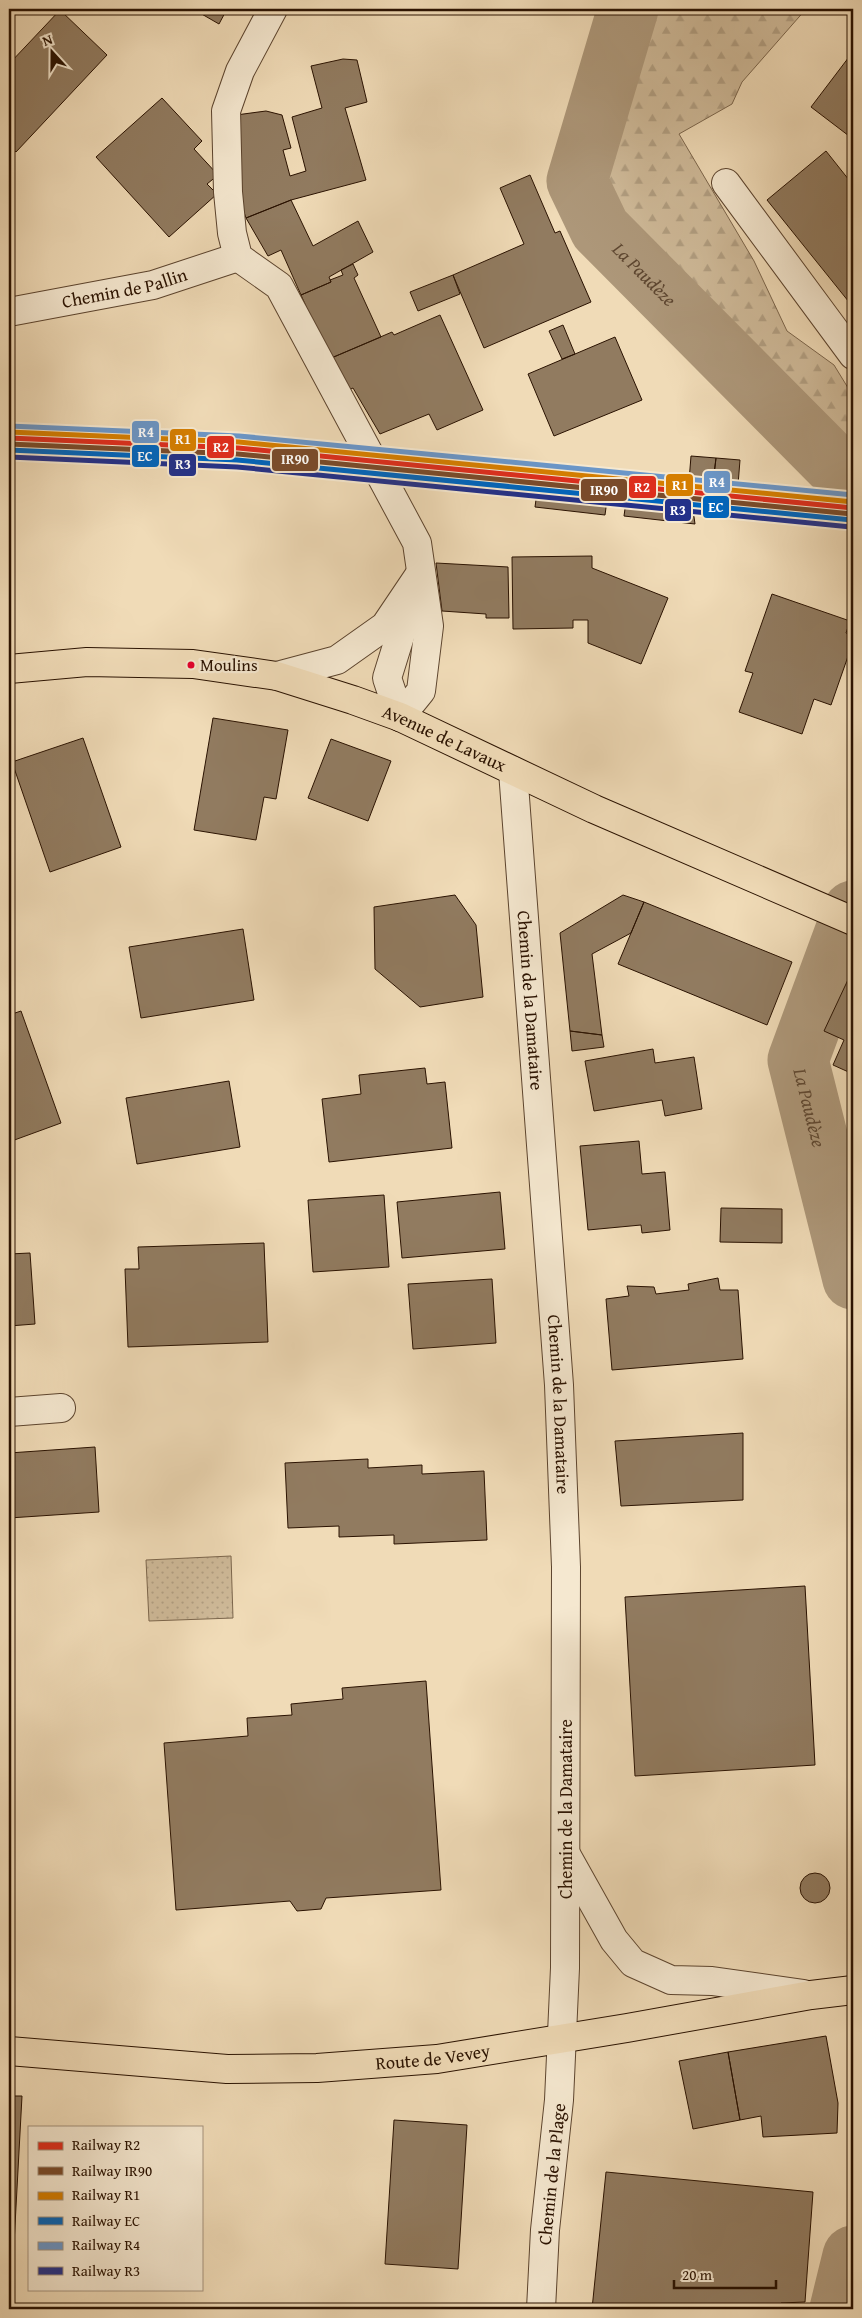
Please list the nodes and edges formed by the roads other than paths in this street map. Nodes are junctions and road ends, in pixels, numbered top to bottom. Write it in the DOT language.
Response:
graph roads {
  1 [pos="273,9"];
  2 [pos="726,183"];
  3 [pos="238,257"];
  4 [pos="9,312"];
  5 [pos="853,355"];
  6 [pos="420,574"];
  7 [pos="9,669"];
  8 [pos="277,676"];
  9 [pos="400,717"];
  10 [pos="513,771"];
  11 [pos="853,921"];
  12 [pos="61,1408"];
  13 [pos="9,1412"];
  14 [pos="566,1855"];
  15 [pos="853,1990"];
  16 [pos="811,1994"];
  17 [pos="562,2039"];
  18 [pos="9,2051"];
  19 [pos="541,2309"];
  1 -- 3 [label="street"];
  2 -- 5 [label="street"];
  3 -- 4 [label="street, Chemin de Pallin"];
  3 -- 6 [label="street"];
  6 -- 8 [label="street"];
  6 -- 9 [label="street"];
  7 -- 8 [label="main road, Avenue de Lavaux"];
  8 -- 9 [label="main road, Avenue de Lavaux"];
  9 -- 10 [label="main road, Avenue de Lavaux"];
  10 -- 11 [label="main road, Avenue de Lavaux"];
  10 -- 14 [label="street, Chemin de la Damataire"];
  12 -- 13 [label="street"];
  14 -- 16 [label="street"];
  14 -- 17 [label="street, Chemin de la Damataire"];
  15 -- 16 [label="main road, Route de Vevey"];
  16 -- 17 [label="main road, Route de Vevey"];
  17 -- 18 [label="main road, Route de Vevey"];
  17 -- 19 [label="street, Chemin de la Plage"];
}
